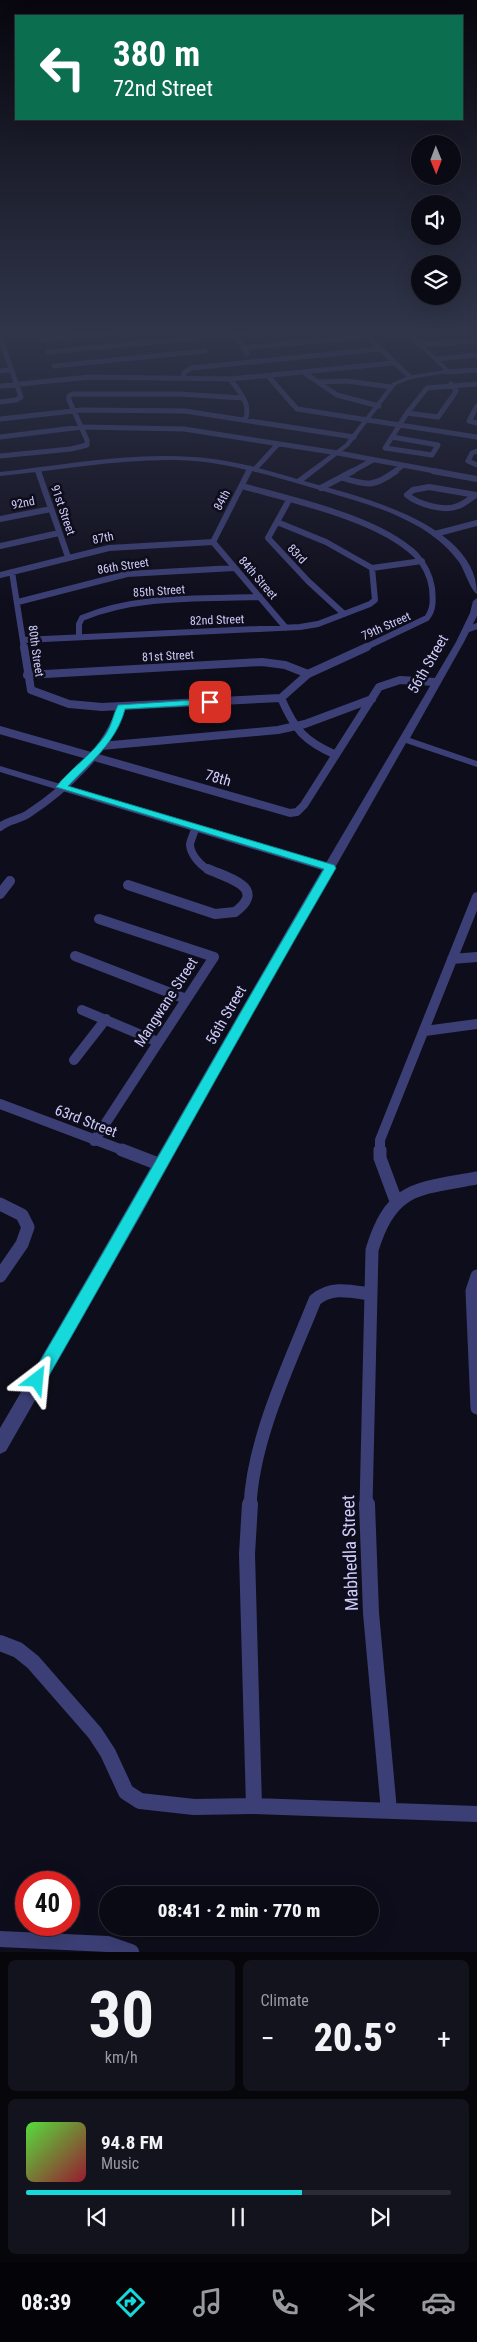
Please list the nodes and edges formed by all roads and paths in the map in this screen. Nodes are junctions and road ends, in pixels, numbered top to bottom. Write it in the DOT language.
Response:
graph roads {
  1 [pos="80,423"];
  2 [pos="265,423"];
  3 [pos="365,423"];
  4 [pos="387,423"];
  5 [pos="398,425"];
  6 [pos="82,427"];
  7 [pos="0,437"];
  8 [pos="354,437"];
  9 [pos="392,437"];
  10 [pos="477,437"];
  11 [pos="278,444"];
  12 [pos="477,451"];
  13 [pos="338,453"];
  14 [pos="0,456"];
  15 [pos="373,460"];
  16 [pos="477,465"];
  17 [pos="402,466"];
  18 [pos="252,468"];
  19 [pos="38,470"];
  20 [pos="0,474"];
  21 [pos="343,478"];
  22 [pos="477,479"];
  23 [pos="298,482"];
  24 [pos="242,486"];
  25 [pos="321,488"];
  26 [pos="477,494"];
  27 [pos="289,500"];
  28 [pos="51,509"];
  29 [pos="0,519"];
  30 [pos="276,522"];
  31 [pos="477,523"];
  32 [pos="58,533"];
  33 [pos="435,534"];
  34 [pos="213,542"];
  35 [pos="0,546"];
  36 [pos="68,558"];
  37 [pos="422,562"];
  38 [pos="234,568"];
  39 [pos="372,568"];
  40 [pos="12,572"];
  41 [pos="0,575"];
  42 [pos="477,591"];
  43 [pos="260,597"];
  44 [pos="477,601"];
  45 [pos="18,602"];
  46 [pos="344,614"];
  47 [pos="286,628"];
  48 [pos="472,628"];
  49 [pos="79,637"];
  50 [pos="23,640"];
  51 [pos="308,674"];
  52 [pos="27,675"];
  53 [pos="436,682"];
  54 [pos="281,698"];
  55 [pos="372,699"];
  56 [pos="121,707"];
  57 [pos="294,727"];
  58 [pos="0,730"];
  59 [pos="403,739"];
  60 [pos="101,746"];
  61 [pos="336,755"];
  62 [pos="93,756"];
  63 [pos="477,764"];
  64 [pos="0,769"];
  65 [pos="61,787"];
  66 [pos="1,821"];
  67 [pos="195,829"];
  68 [pos="330,868"];
  69 [pos="10,881"];
  70 [pos="128,886"];
  71 [pos="0,894"];
  72 [pos="477,898"];
  73 [pos="99,919"];
  74 [pos="75,956"];
  75 [pos="477,957"];
  76 [pos="452,960"];
  77 [pos="186,999"];
  78 [pos="82,1010"];
  79 [pos="106,1019"];
  80 [pos="477,1024"];
  81 [pos="425,1031"];
  82 [pos="158,1042"];
  83 [pos="74,1060"];
  84 [pos="1,1106"];
  85 [pos="94,1141"];
  86 [pos="161,1165"];
  87 [pos="475,1182"];
  88 [pos="396,1200"];
  89 [pos="0,1204"];
  90 [pos="0,1276"];
  91 [pos="477,1276"];
  92 [pos="370,1294"];
  93 [pos="477,1408"];
  94 [pos="0,1445"];
  95 [pos="0,1643"];
  96 [pos="254,1806"];
  97 [pos="389,1811"];
  98 [pos="477,1814"];
  99 [pos="0,1939"];
  100 [pos="132,1952"];
  1 -- 6 [label="street"];
  2 -- 8 [label="street"];
  3 -- 8 [label="street"];
  4 -- 5 [label="street"];
  5 -- 9 [label="street"];
  5 -- 10 [label="street"];
  6 -- 7 [label="street"];
  6 -- 11 [label="street"];
  6 -- 14 [label="street"];
  8 -- 13 [label="street"];
  9 -- 9 [label="street"];
  11 -- 13 [label="street"];
  11 -- 18 [label="street, 84th"];
  12 -- 16 [label="street"];
  13 -- 15 [label="street"];
  13 -- 23 [label="street"];
  15 -- 17 [label="street"];
  15 -- 21 [label="street"];
  17 -- 21 [label="street"];
  17 -- 22 [label="street"];
  18 -- 19 [label="street"];
  18 -- 23 [label="street"];
  18 -- 24 [label="street, 84th"];
  19 -- 20 [label="street"];
  19 -- 28 [label="street, 91st Street"];
  21 -- 25 [label="street"];
  23 -- 25 [label="street"];
  24 -- 27 [label="street, 79th Street"];
  24 -- 34 [label="street, 84th"];
  25 -- 33 [label="street"];
  26 -- 26 [label="street"];
  27 -- 30 [label="street, 83rd"];
  27 -- 37 [label="street, 79th Street"];
  28 -- 29 [label="street, 92nd"];
  28 -- 32 [label="street, 91st Street"];
  30 -- 39 [label="street"];
  30 -- 46 [label="street, 83rd"];
  31 -- 33 [label="street"];
  32 -- 35 [label="street"];
  32 -- 36 [label="street, 91st Street"];
  33 -- 42 [label="street"];
  34 -- 36 [label="street, 87th"];
  34 -- 38 [label="street, 84th Street"];
  36 -- 40 [label="street, 87th"];
  37 -- 39 [label="street"];
  37 -- 51 [label="street, 79th Street"];
  38 -- 43 [label="street, 84th Street"];
  38 -- 45 [label="street, 86th Street"];
  39 -- 46 [label="street, 82nd Street"];
  40 -- 41 [label="street, 87th"];
  40 -- 45 [label="street, 80th Street"];
  43 -- 47 [label="street, 84th Street"];
  43 -- 49 [label="street, 85th Street"];
  44 -- 48 [label="street, 56th Street"];
  45 -- 50 [label="street, 80th Street"];
  46 -- 47 [label="street, 82nd Street"];
  47 -- 49 [label="street, 82nd Street"];
  48 -- 53 [label="street, 56th Street"];
  49 -- 50 [label="street, 82nd Street"];
  50 -- 52 [label="street, 80th Street"];
  51 -- 52 [label="street, 81st Street"];
  51 -- 54 [label="street, 79th Street"];
  52 -- 56 [label="street, 80th Street"];
  53 -- 55 [label="street"];
  53 -- 59 [label="street, 56th Street"];
  54 -- 56 [label="street, 80th Street"];
  54 -- 57 [label="street"];
  55 -- 57 [label="street"];
  55 -- 61 [label="street, 78th"];
  56 -- 60 [label="street"];
  57 -- 60 [label="street"];
  57 -- 61 [label="street"];
  58 -- 62 [label="street, 78th"];
  59 -- 63 [label="street"];
  59 -- 68 [label="street, 56th Street"];
  60 -- 62 [label="street"];
  61 -- 62 [label="street, 78th"];
  62 -- 65 [label="street"];
  64 -- 65 [label="street"];
  65 -- 66 [label="street"];
  65 -- 67 [label="street"];
  67 -- 68 [label="street"];
  67 -- 70 [label="street"];
  68 -- 86 [label="street, 56th Street"];
  69 -- 71 [label="street"];
  72 -- 76 [label="street"];
  73 -- 77 [label="street, Mangwane Street"];
  74 -- 77 [label="street"];
  75 -- 76 [label="street"];
  76 -- 81 [label="street"];
  77 -- 82 [label="street, Mangwane Street"];
  78 -- 79 [label="street"];
  79 -- 82 [label="street"];
  79 -- 83 [label="street"];
  80 -- 81 [label="street"];
  81 -- 88 [label="street"];
  82 -- 85 [label="street, Mangwane Street"];
  84 -- 85 [label="street, 63rd Street"];
  85 -- 86 [label="street, 63rd Street"];
  86 -- 94 [label="street, 56th Street"];
  87 -- 88 [label="street"];
  88 -- 92 [label="street, Mabhedla Street"];
  89 -- 90 [label="street"];
  91 -- 93 [label="street"];
  92 -- 96 [label="street"];
  92 -- 97 [label="street, Mabhedla Street"];
  95 -- 96 [label="street"];
  96 -- 97 [label="street"];
  97 -- 98 [label="street"];
  99 -- 100 [label="street"];
}
